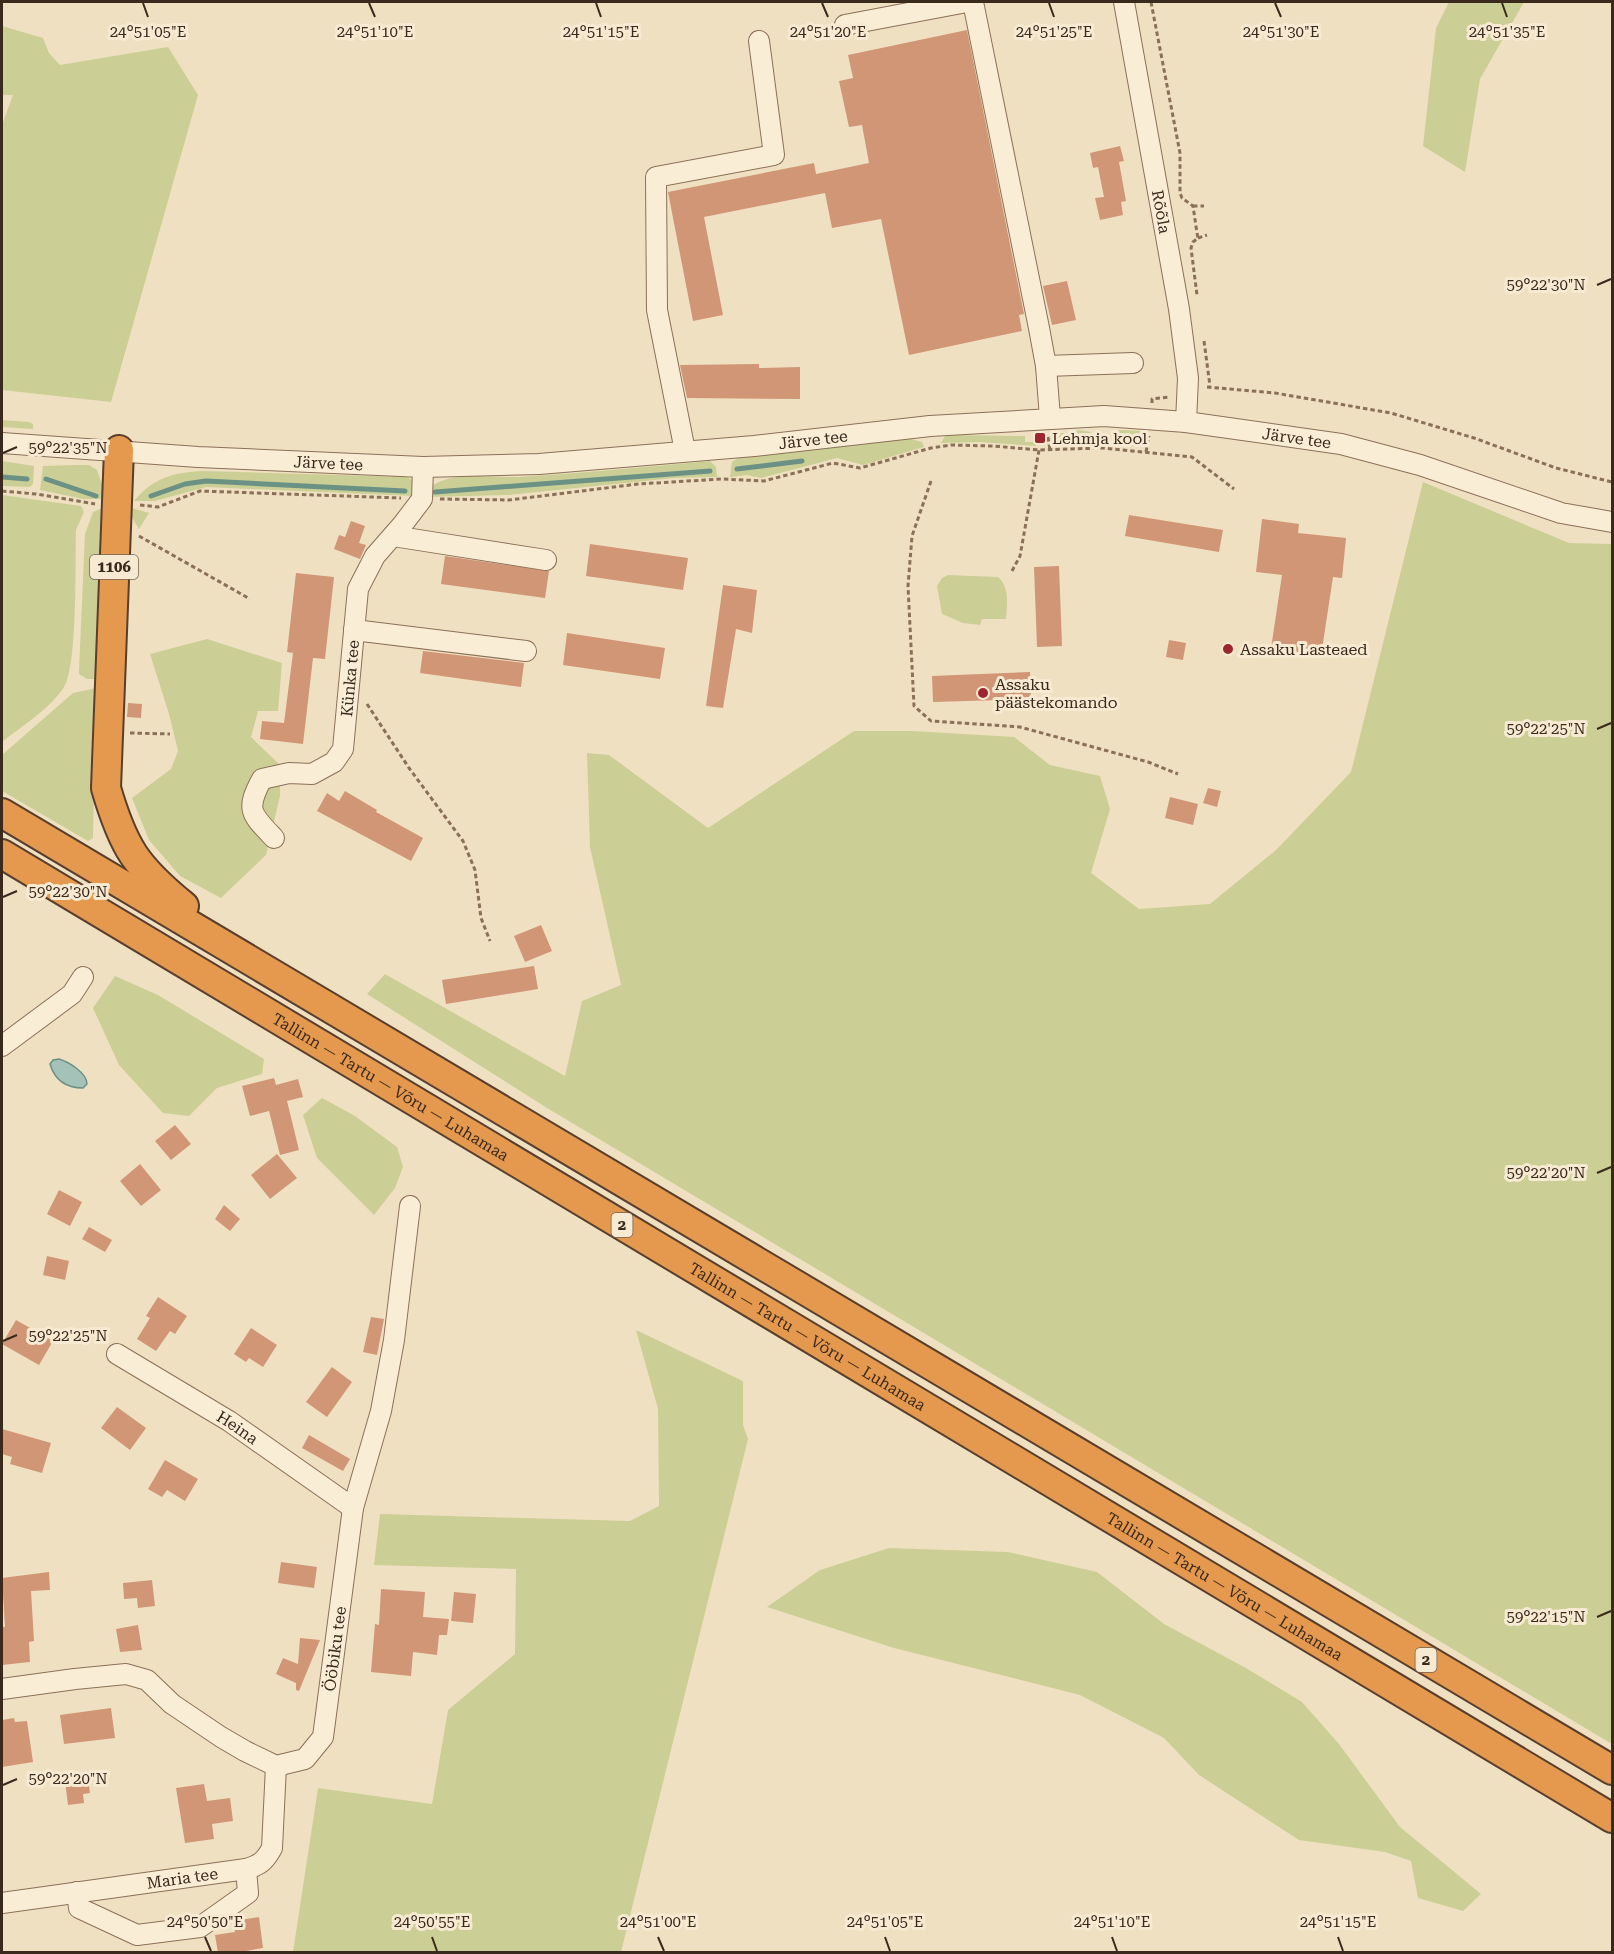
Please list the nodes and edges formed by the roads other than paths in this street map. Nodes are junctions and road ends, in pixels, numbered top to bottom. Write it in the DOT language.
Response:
graph roads {
  1 [pos="967,2"];
  2 [pos="974,2"];
  3 [pos="1124,2"];
  4 [pos="845,25"];
  5 [pos="759,41"];
  6 [pos="1133,363"];
  7 [pos="1046,366"];
  8 [pos="1050,418"];
  9 [pos="1186,422"];
  10 [pos="2,443"];
  11 [pos="119,450"];
  12 [pos="685,451"];
  13 [pos="423,467"];
  14 [pos="1612,522"];
  15 [pos="393,537"];
  16 [pos="546,560"];
  17 [pos="354,630"];
  18 [pos="526,651"];
  19 [pos="2,813"];
  20 [pos="274,838"];
  21 [pos="2,854"];
  22 [pos="257,965"];
  23 [pos="83,977"];
  24 [pos="2,1046"];
  25 [pos="410,1206"];
  26 [pos="117,1354"];
  27 [pos="353,1508"];
  28 [pos="2,1689"];
  29 [pos="276,1766"];
  30 [pos="1612,1770"];
  31 [pos="1612,1818"];
  32 [pos="246,1869"];
  33 [pos="77,1892"];
  34 [pos="2,1903"];
  1 -- 4 [label="street"];
  2 -- 7 [label="street"];
  3 -- 9 [label="street, Rõõla"];
  5 -- 12 [label="street"];
  6 -- 7 [label="street"];
  7 -- 8 [label="street"];
  8 -- 9 [label="street, Järve tee"];
  8 -- 12 [label="street, Järve tee"];
  9 -- 14 [label="street, Järve tee"];
  10 -- 11 [label="street, Järve tee"];
  11 -- 13 [label="street, Järve tee"];
  11 -- 22 [label="highway, 1106"];
  12 -- 13 [label="street, Järve tee"];
  13 -- 15 [label="street, Künka tee"];
  15 -- 16 [label="street"];
  15 -- 17 [label="street, Künka tee"];
  17 -- 18 [label="street"];
  17 -- 20 [label="street, Künka tee"];
  19 -- 22 [label="highway, 2"];
  21 -- 31 [label="highway, Tallinn — Tartu — Võru — Luhamaa / 2"];
  22 -- 30 [label="highway, 2"];
  23 -- 24 [label="street"];
  25 -- 27 [label="street, Ööbiku tee"];
  26 -- 27 [label="street, Heina"];
  27 -- 29 [label="street, Ööbiku tee"];
  28 -- 29 [label="street"];
  29 -- 32 [label="street, Maria tee"];
  32 -- 33 [label="street, Maria tee"];
  32 -- 33 [label="street"];
  33 -- 34 [label="street, Maria tee"];
}
